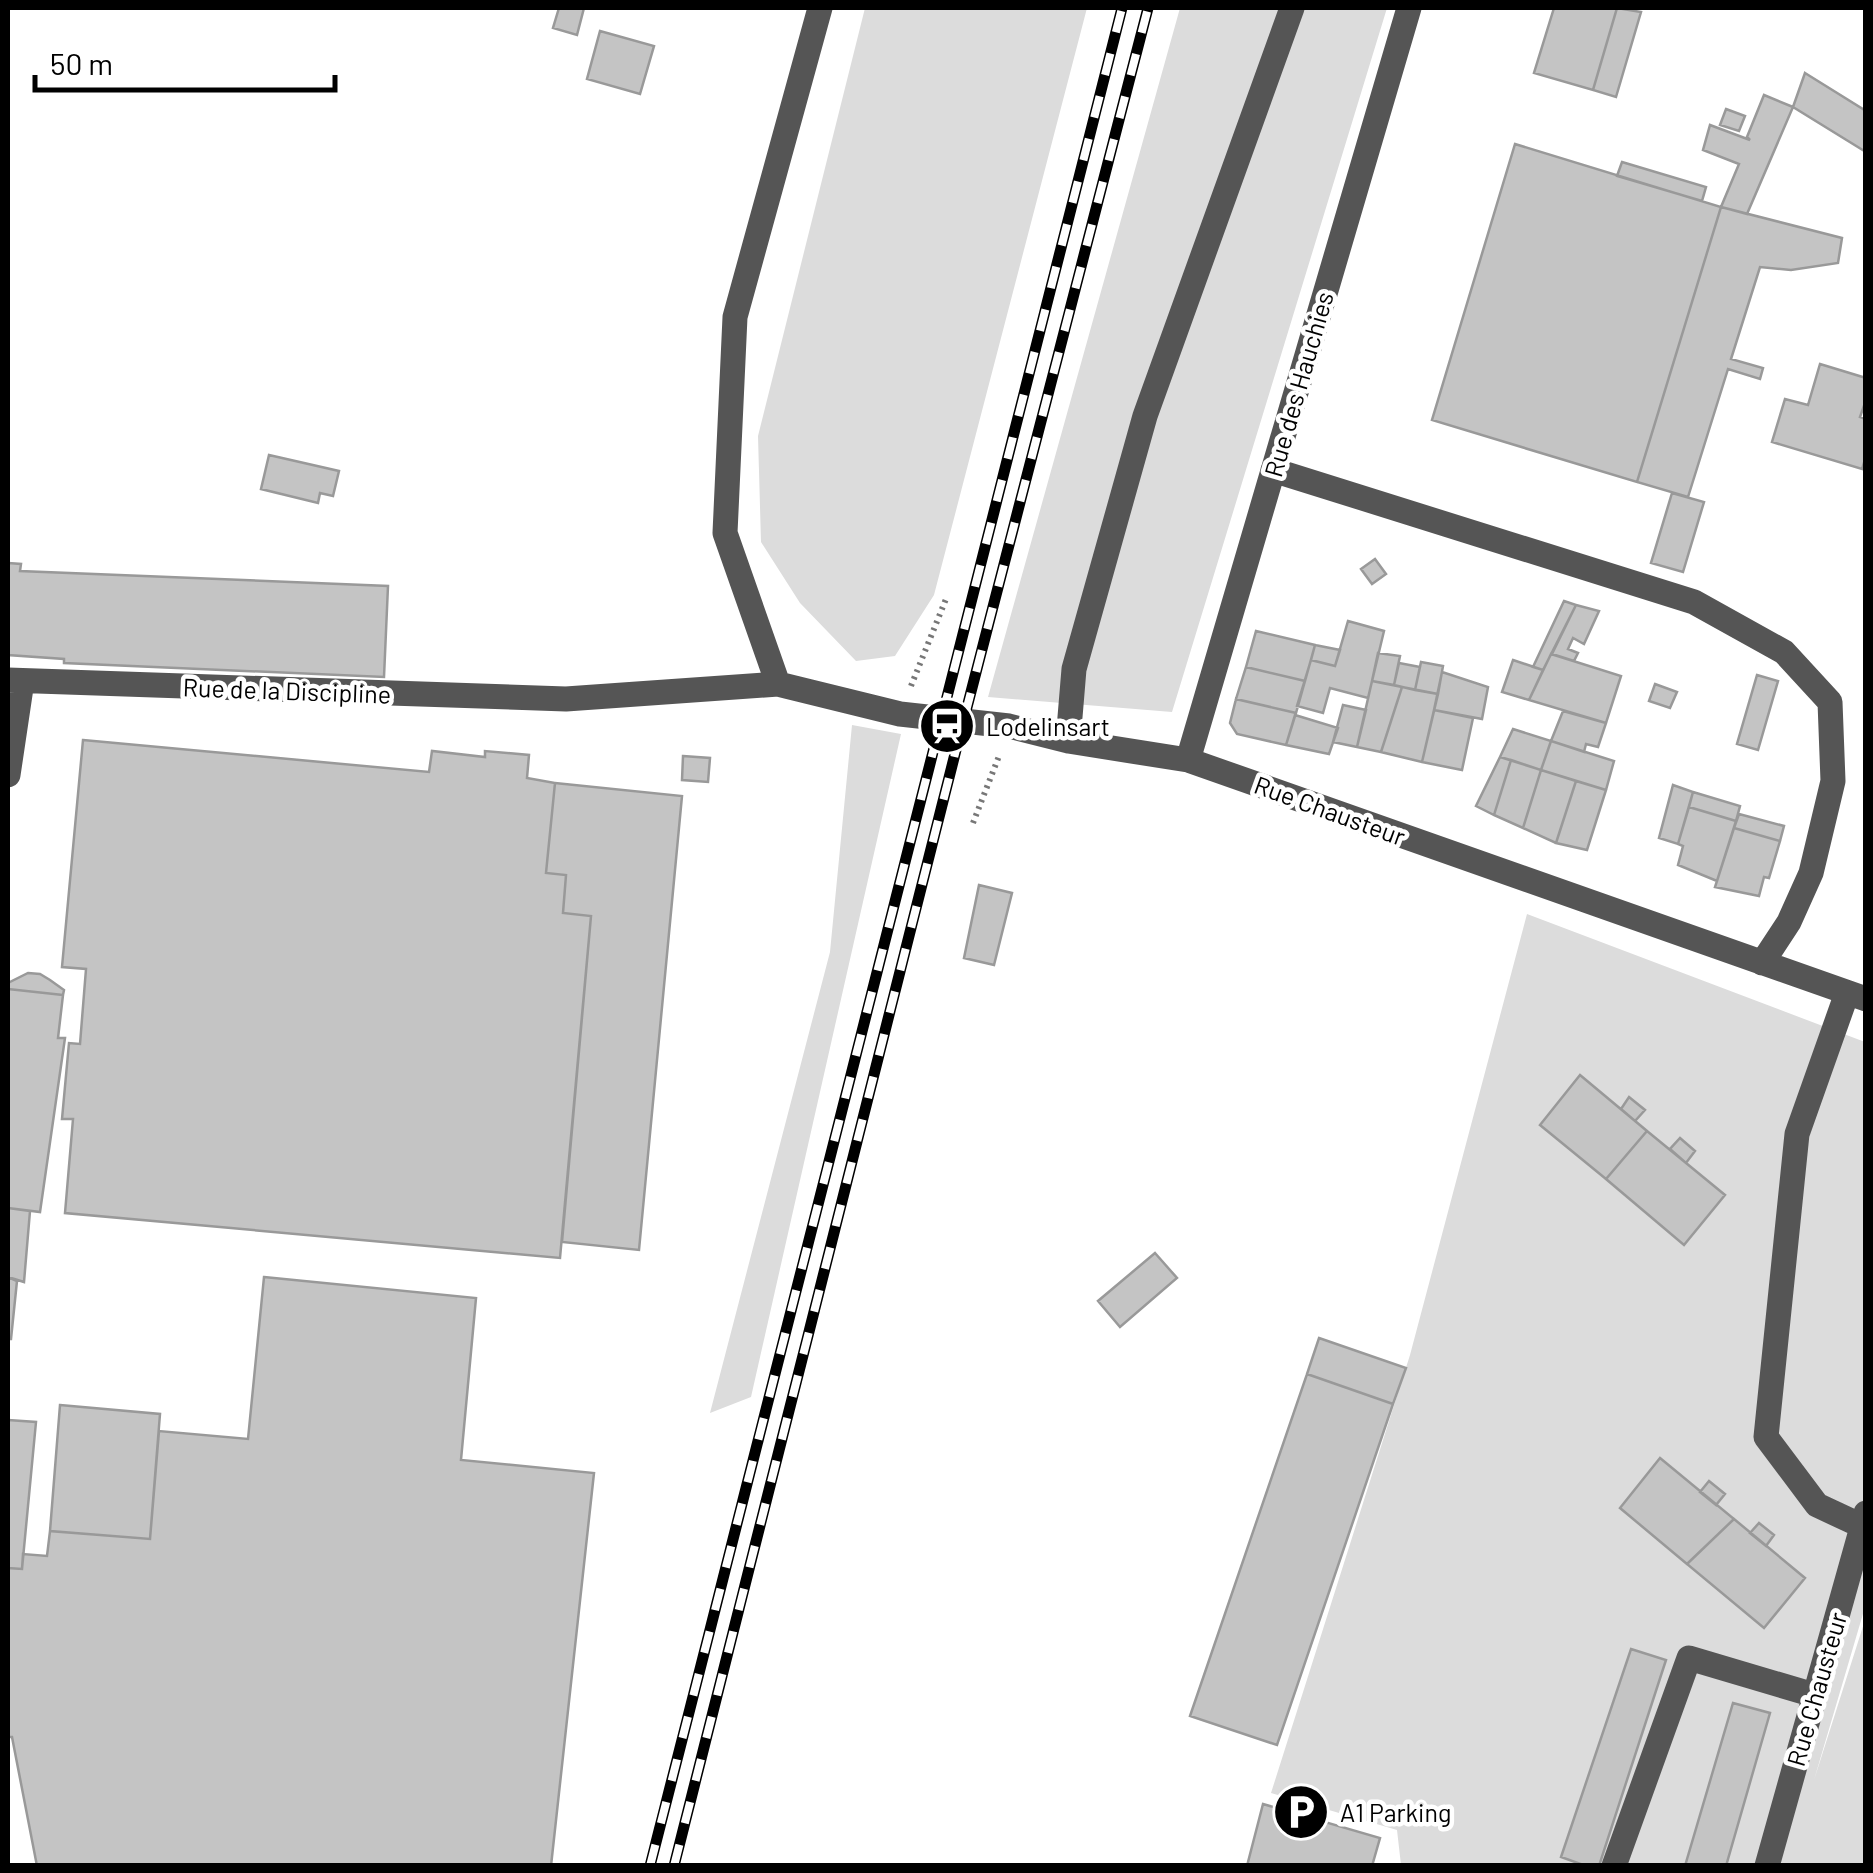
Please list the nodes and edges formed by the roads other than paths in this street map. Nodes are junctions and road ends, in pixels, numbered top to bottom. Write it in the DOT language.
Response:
graph roads {
  1 [pos="820,8"];
  2 [pos="1292,8"];
  3 [pos="1408,8"];
  4 [pos="1273,470"];
  5 [pos="15,680"];
  6 [pos="778,684"];
  7 [pos="1068,741"];
  8 [pos="1188,760"];
  9 [pos="8,776"];
  10 [pos="1762,963"];
  11 [pos="1856,996"];
  12 [pos="1864,1520"];
  13 [pos="1814,1695"];
  14 [pos="1614,1866"];
  15 [pos="1767,1866"];
  1 -- 6 [label="street"];
  2 -- 7 [label="street"];
  3 -- 4 [label="street, Rue des Hauchies"];
  4 -- 8 [label="street, Rue des Hauchies"];
  4 -- 10 [label="street"];
  5 -- 6 [label="street, Rue de la Discipline"];
  5 -- 9 [label="street"];
  6 -- 7 [label="street, Rue Chausteur"];
  7 -- 8 [label="street, Rue Chausteur"];
  8 -- 10 [label="street, Rue Chausteur"];
  10 -- 11 [label="street, Rue Chausteur"];
  11 -- 12 [label="street"];
  12 -- 13 [label="street, Rue Chausteur"];
  13 -- 14 [label="street"];
  13 -- 15 [label="street, Rue Chausteur"];
}
